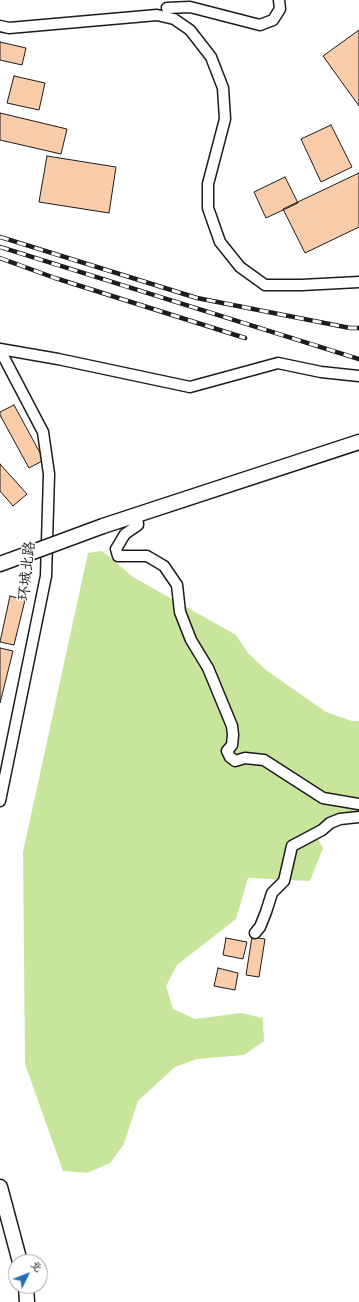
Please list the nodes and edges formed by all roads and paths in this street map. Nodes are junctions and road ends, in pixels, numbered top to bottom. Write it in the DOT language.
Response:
graph roads {
  1 [pos="279,0"];
  2 [pos="164,4"];
  3 [pos="174,20"];
  4 [pos="0,26"];
  5 [pos="359,282"];
  6 [pos="0,350"];
  7 [pos="359,376"];
  8 [pos="359,442"];
  9 [pos="137,515"];
  10 [pos="0,564"];
  11 [pos="0,801"];
  12 [pos="359,804"];
  13 [pos="359,817"];
  14 [pos="255,933"];
  15 [pos="0,1187"];
  16 [pos="18,1254"];
  1 -- 2 [label="street"];
  2 -- 3 [label="street"];
  3 -- 4 [label="street"];
  3 -- 5 [label="street"];
  6 -- 7 [label="street"];
  6 -- 11 [label="street, 环城北路"];
  8 -- 9 [label="highway"];
  9 -- 10 [label="highway, bridge"];
  9 -- 12 [label="street"];
  13 -- 14 [label="street"];
  15 -- 16 [label="highway"];
}
